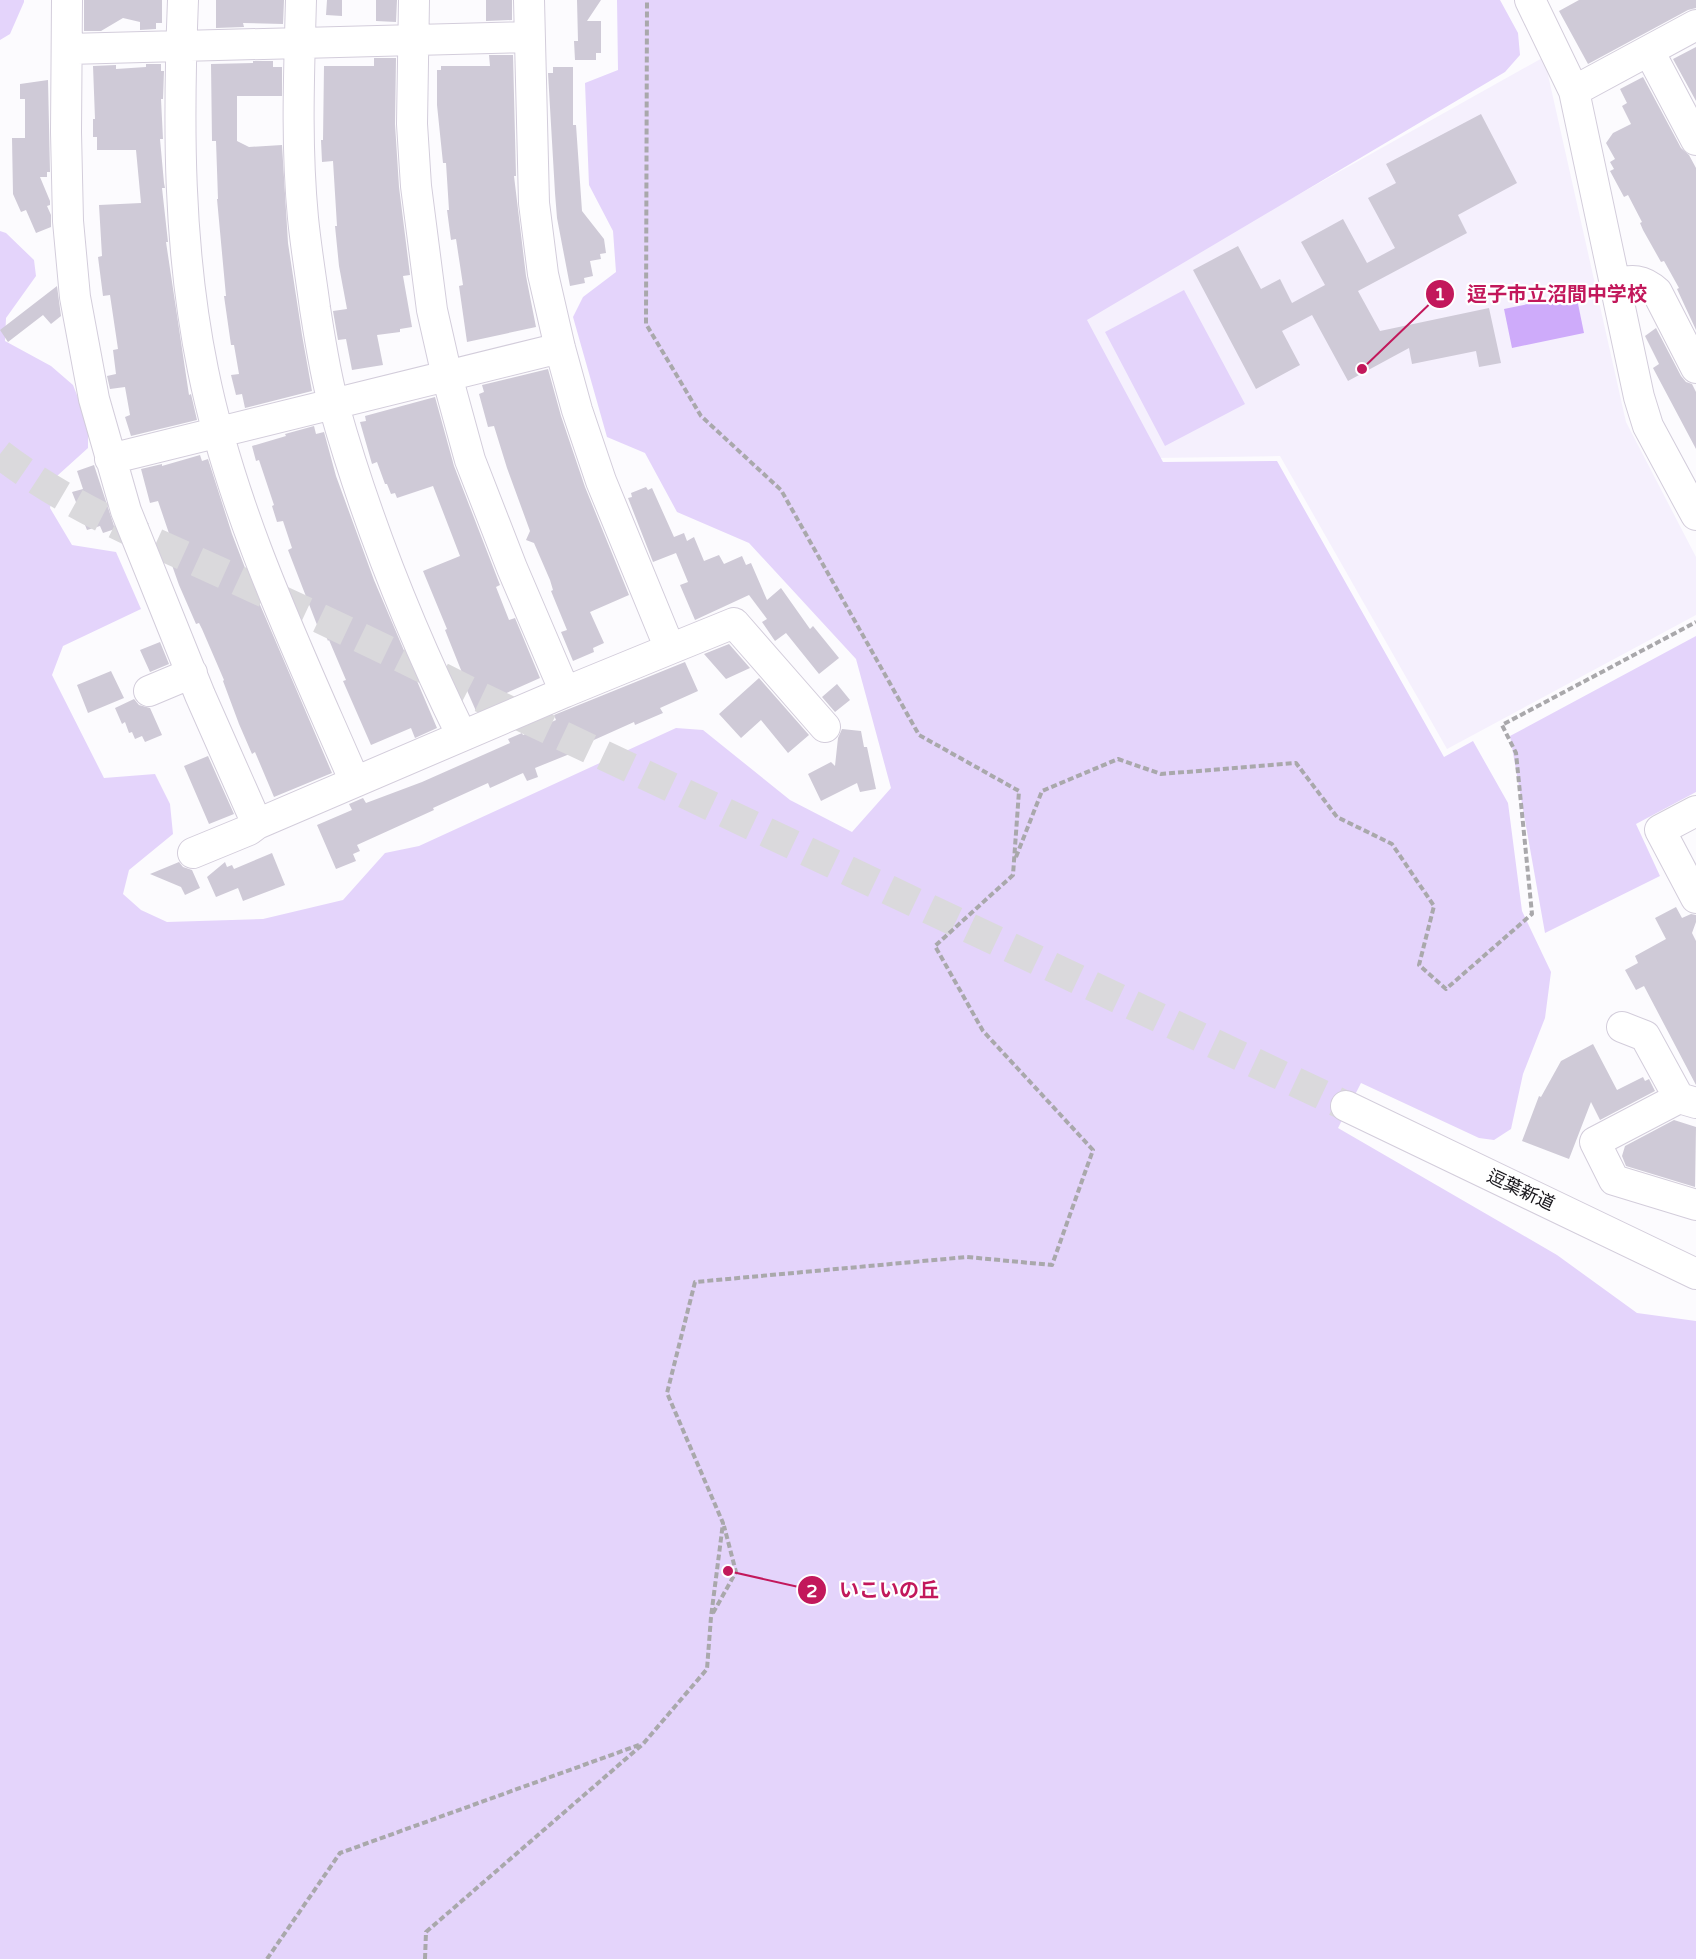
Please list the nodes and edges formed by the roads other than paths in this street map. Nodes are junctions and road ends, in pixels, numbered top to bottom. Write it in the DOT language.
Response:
graph roads {
  1 [pos="67,0"];
  2 [pos="183,0"];
  3 [pos="301,0"];
  4 [pos="414,0"];
  5 [pos="529,0"];
  6 [pos="1540,3"];
  7 [pos="1696,25"];
  8 [pos="528,37"];
  9 [pos="413,40"];
  10 [pos="300,43"];
  11 [pos="181,46"];
  12 [pos="68,50"];
  13 [pos="1649,51"];
  14 [pos="1574,91"];
  15 [pos="1696,140"];
  16 [pos="1614,284"];
  17 [pos="560,348"];
  18 [pos="1696,368"];
  19 [pos="447,376"];
  20 [pos="333,404"];
  21 [pos="218,432"];
  22 [pos="110,459"];
  23 [pos="1696,515"];
  24 [pos="670,649"];
  25 [pos="192,673"];
  26 [pos="148,691"];
  27 [pos="565,692"];
  28 [pos="825,727"];
  29 [pos="462,736"];
  30 [pos="355,782"];
  31 [pos="1696,811"];
  32 [pos="257,824"];
  33 [pos="193,853"];
  34 [pos="1696,898"];
  35 [pos="1622,1027"];
  36 [pos="1688,1100"];
  37 [pos="1346,1106"];
  38 [pos="1696,1205"];
  39 [pos="1696,1274"];
  1 -- 12 [label="street"];
  2 -- 11 [label="street"];
  3 -- 10 [label="street"];
  4 -- 9 [label="street"];
  5 -- 8 [label="street"];
  6 -- 14 [label="street"];
  7 -- 13 [label="street"];
  8 -- 9 [label="street"];
  8 -- 17 [label="street"];
  9 -- 10 [label="street"];
  9 -- 19 [label="street"];
  10 -- 11 [label="street"];
  10 -- 20 [label="street"];
  11 -- 12 [label="street"];
  11 -- 21 [label="street"];
  12 -- 22 [label="street"];
  13 -- 14 [label="street"];
  13 -- 15 [label="street"];
  14 -- 16 [label="street"];
  16 -- 18 [label="street"];
  16 -- 23 [label="street"];
  17 -- 19 [label="street"];
  17 -- 24 [label="street"];
  19 -- 20 [label="street"];
  19 -- 27 [label="street"];
  20 -- 21 [label="street"];
  20 -- 29 [label="street"];
  21 -- 22 [label="street"];
  21 -- 30 [label="street"];
  22 -- 25 [label="street"];
  24 -- 27 [label="street"];
  24 -- 28 [label="street"];
  25 -- 26 [label="street"];
  25 -- 32 [label="street"];
  27 -- 29 [label="street"];
  29 -- 30 [label="street"];
  30 -- 32 [label="street"];
  31 -- 34 [label="street"];
  32 -- 33 [label="street"];
  35 -- 36 [label="street"];
  36 -- 38 [label="street"];
  37 -- 39 [label="street, 逗葉新道"];
}
